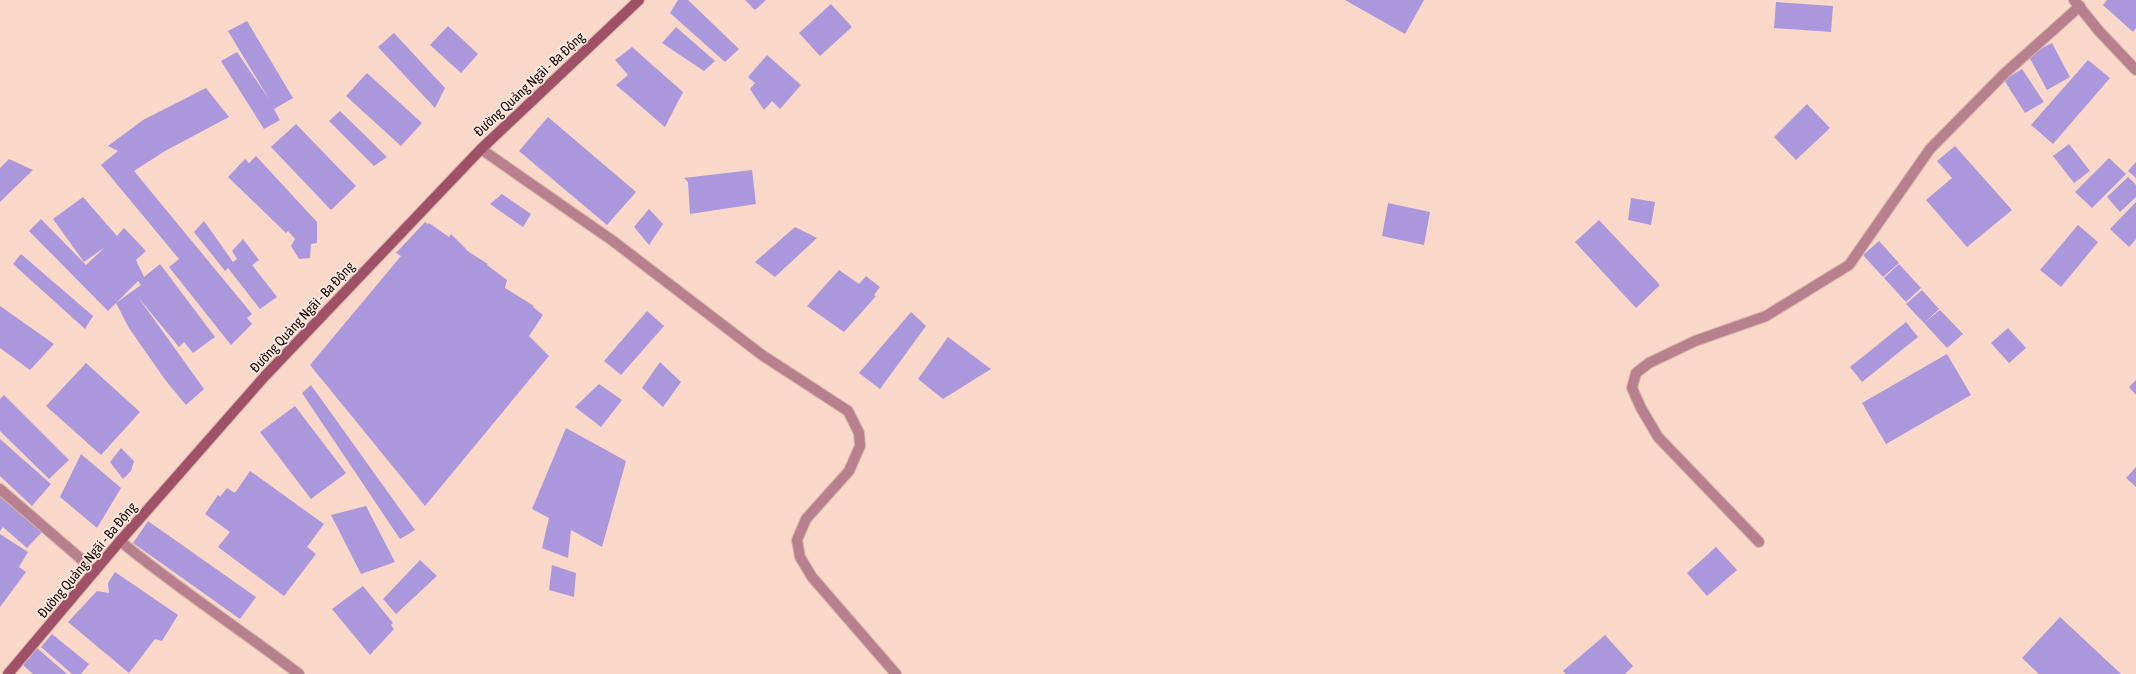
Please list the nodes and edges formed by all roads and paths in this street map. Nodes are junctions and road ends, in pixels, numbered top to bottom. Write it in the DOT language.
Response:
graph roads {
  1 [pos="639,0"];
  2 [pos="2077,3"];
  3 [pos="2136,70"];
  4 [pos="481,149"];
  5 [pos="0,489"];
  6 [pos="120,541"];
  7 [pos="1759,542"];
  8 [pos="95,571"];
  9 [pos="14,672"];
  10 [pos="299,674"];
  11 [pos="896,674"];
  1 -- 4 [label="main road, Đường Quảng Ngãi - Ba Động"];
  2 -- 3 [label="street"];
  2 -- 7 [label="street"];
  4 -- 6 [label="main road, Đường Quảng Ngãi - Ba Động"];
  4 -- 11 [label="street"];
  5 -- 8 [label="street"];
  6 -- 8 [label="main road, Đường Quảng Ngãi - Ba Động"];
  6 -- 10 [label="street"];
  8 -- 9 [label="main road, Đường Quảng Ngãi - Ba Động"];
}
